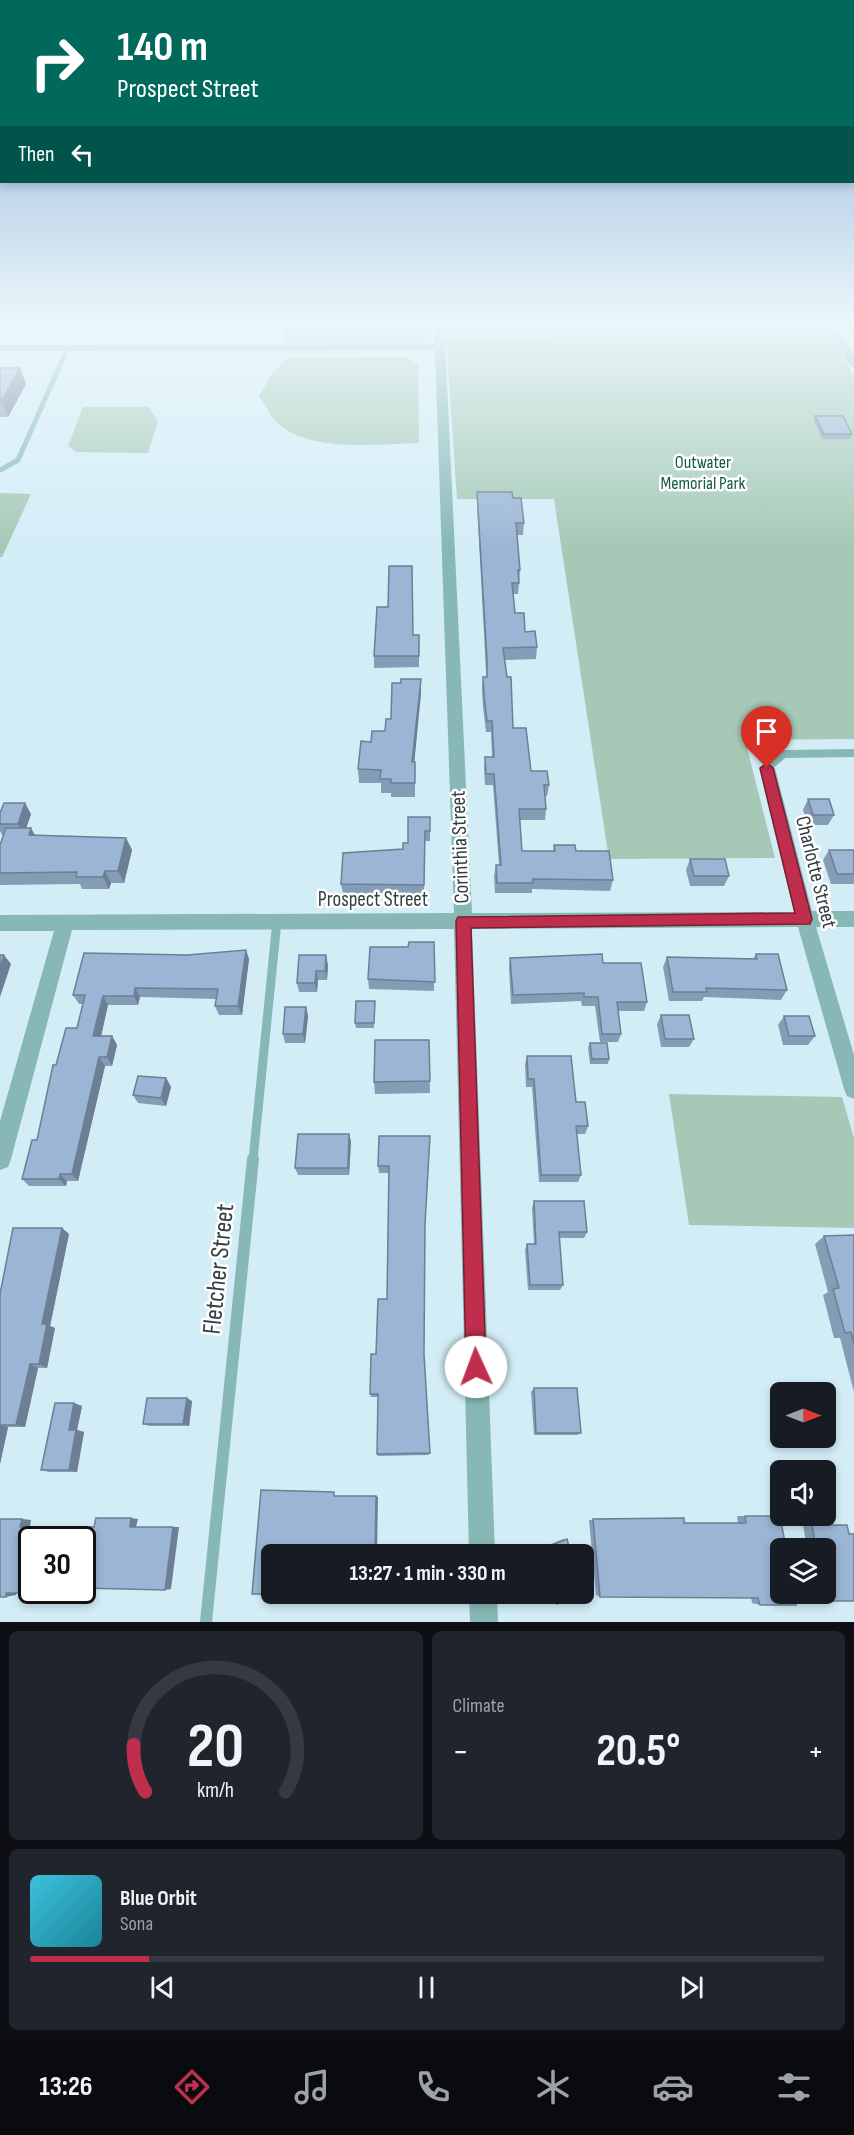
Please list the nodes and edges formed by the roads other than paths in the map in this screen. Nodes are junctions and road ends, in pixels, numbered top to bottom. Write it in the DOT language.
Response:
graph roads {
  1 [pos="46,396"];
  2 [pos="442,396"];
  3 [pos="0,470"];
  4 [pos="854,753"];
  5 [pos="767,768"];
  6 [pos="804,919"];
  7 [pos="854,919"];
  8 [pos="277,921"];
  9 [pos="463,921"];
  10 [pos="0,923"];
  11 [pos="65,923"];
  12 [pos="854,1089"];
  13 [pos="0,1159"];
  14 [pos="482,1544"];
  15 [pos="483,1604"];
  16 [pos="206,1622"];
  17 [pos="484,1622"];
  1 -- 3 [label="lane"];
  2 -- 9 [label="street, Corinthia Street"];
  4 -- 5 [label="lane"];
  5 -- 6 [label="street, Charlotte Street"];
  6 -- 7 [label="street, Prospect Street"];
  6 -- 9 [label="street, Prospect Street"];
  6 -- 12 [label="street, Charlotte Street"];
  8 -- 9 [label="street, Prospect Street"];
  8 -- 11 [label="street, Prospect Street"];
  8 -- 16 [label="lane, Fletcher Street"];
  9 -- 14 [label="street, Corinthia Street"];
  10 -- 11 [label="street, Prospect Street"];
  11 -- 13 [label="street"];
  15 -- 17 [label="street"];
}
